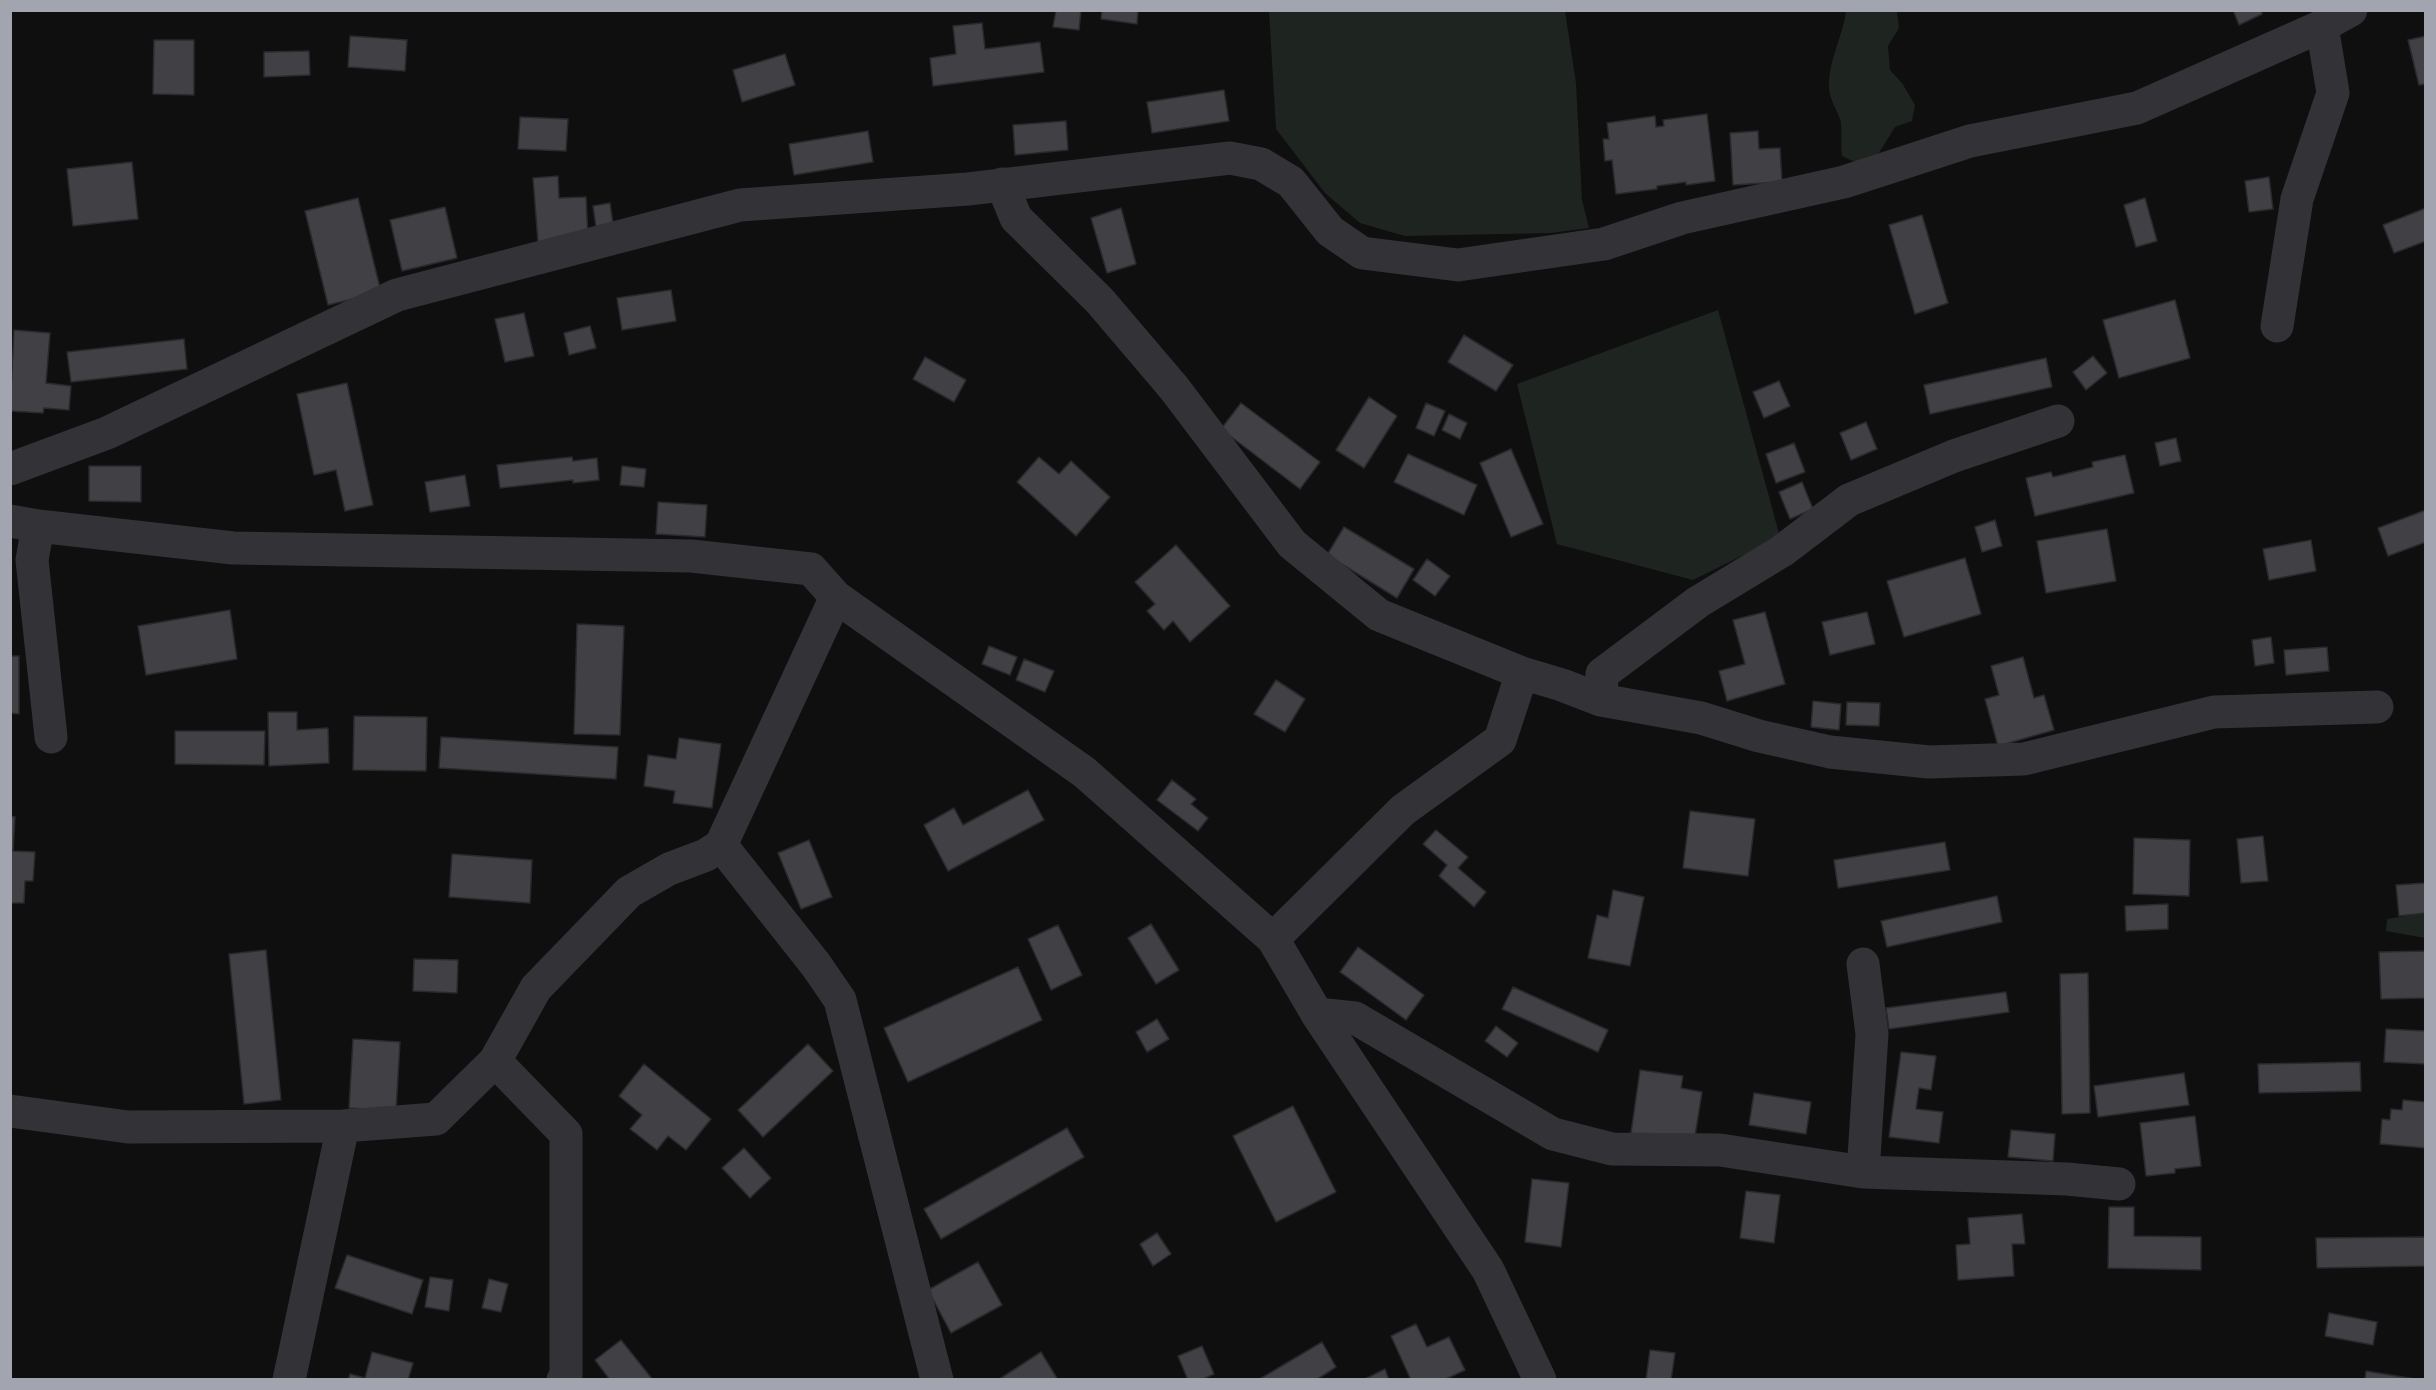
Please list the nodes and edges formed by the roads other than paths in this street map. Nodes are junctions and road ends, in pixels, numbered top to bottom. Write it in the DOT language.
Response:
graph roads {
  1 [pos="2351,10"];
  2 [pos="2322,26"];
  3 [pos="1002,183"];
  4 [pos="2277,326"];
  5 [pos="2058,421"];
  6 [pos="10,469"];
  7 [pos="24,524"];
  8 [pos="836,597"];
  9 [pos="1522,673"];
  10 [pos="1601,700"];
  11 [pos="2377,707"];
  12 [pos="51,737"];
  13 [pos="722,845"];
  14 [pos="1273,939"];
  15 [pos="1863,964"];
  16 [pos="1317,1014"];
  17 [pos="495,1061"];
  18 [pos="10,1112"];
  19 [pos="343,1126"];
  20 [pos="1863,1172"];
  21 [pos="2119,1184"];
  22 [pos="289,1380"];
  23 [pos="563,1380"];
  24 [pos="937,1380"];
  25 [pos="1540,1380"];
  1 -- 2 [label="street"];
  2 -- 3 [label="street"];
  2 -- 4 [label="street"];
  3 -- 6 [label="street"];
  3 -- 9 [label="street"];
  5 -- 10 [label="street"];
  7 -- 8 [label="street"];
  7 -- 12 [label="street"];
  8 -- 13 [label="street"];
  8 -- 14 [label="street"];
  9 -- 10 [label="street"];
  9 -- 14 [label="street"];
  10 -- 11 [label="street"];
  13 -- 17 [label="street"];
  13 -- 24 [label="street"];
  14 -- 16 [label="street"];
  15 -- 20 [label="street"];
  16 -- 20 [label="street"];
  16 -- 25 [label="street"];
  17 -- 19 [label="street"];
  17 -- 23 [label="street"];
  18 -- 19 [label="street"];
  19 -- 22 [label="street"];
  20 -- 21 [label="street"];
}
